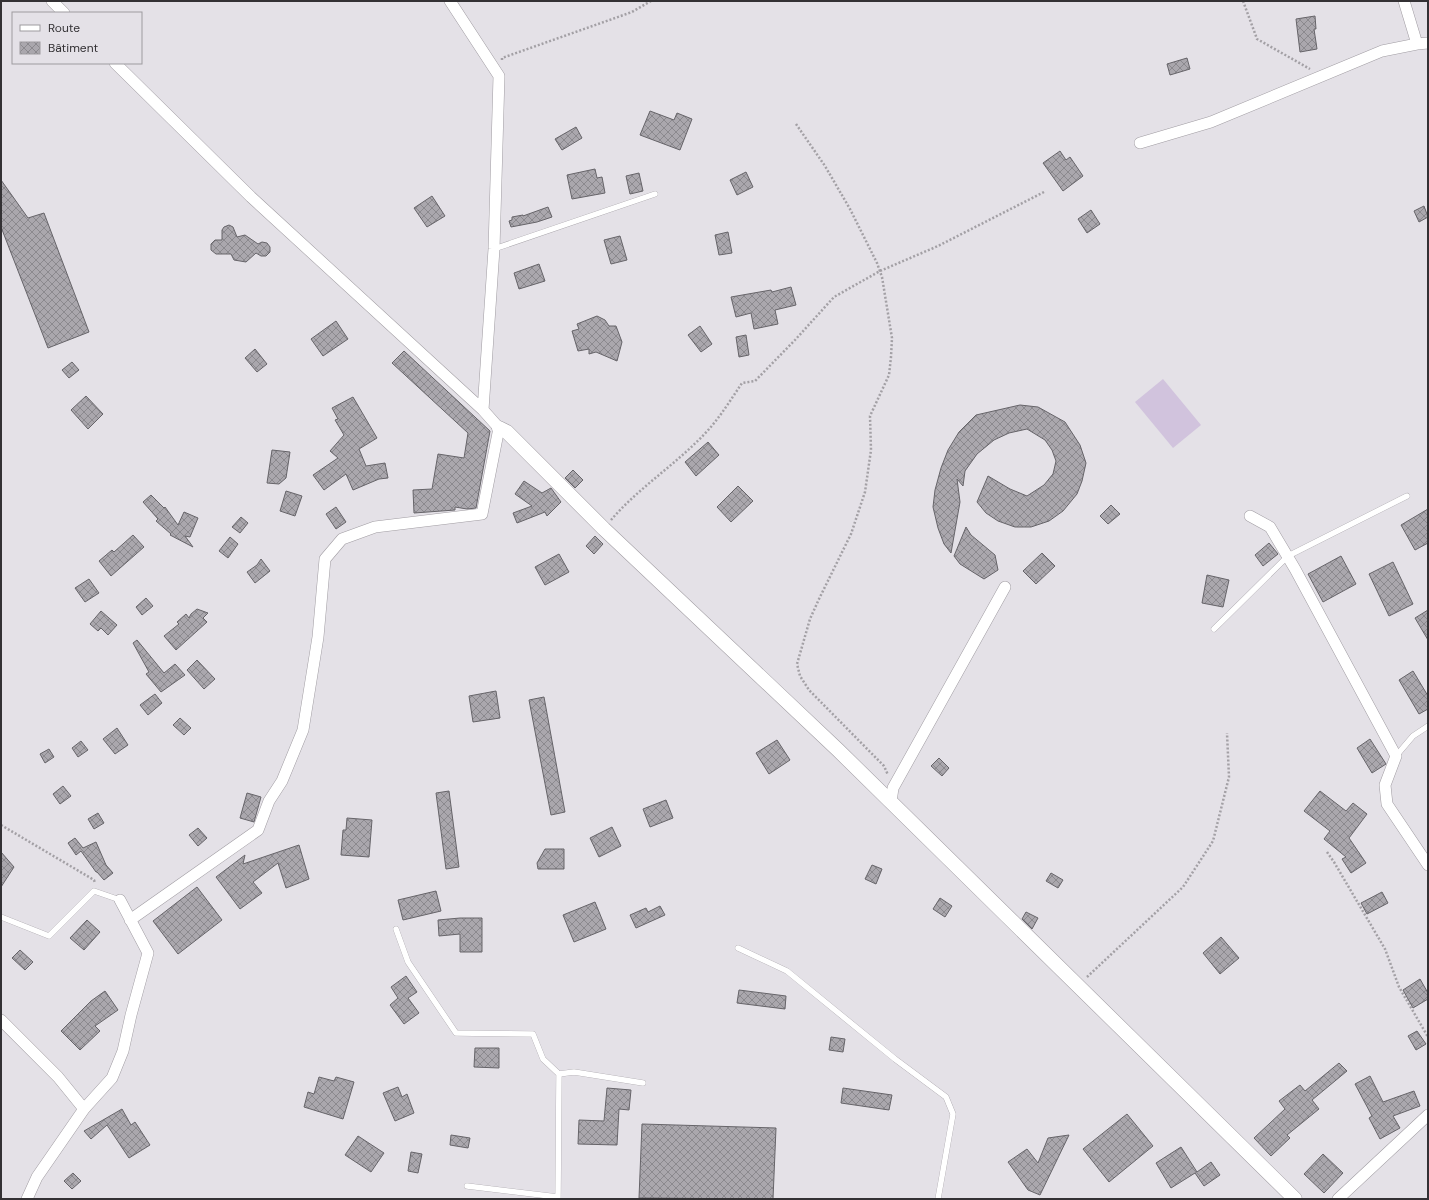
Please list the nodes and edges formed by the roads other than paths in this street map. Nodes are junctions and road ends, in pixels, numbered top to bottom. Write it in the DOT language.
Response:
graph roads {
  1 [pos="52,1"];
  2 [pos="450,1"];
  3 [pos="1404,1"];
  4 [pos="63,12"];
  5 [pos="1422,44"];
  6 [pos="116,64"];
  7 [pos="1140,143"];
  8 [pos="655,194"];
  9 [pos="494,249"];
  10 [pos="483,410"];
  11 [pos="499,428"];
  12 [pos="1407,496"];
  13 [pos="1250,516"];
  14 [pos="1288,556"];
  15 [pos="1005,587"];
  16 [pos="1214,629"];
  17 [pos="1428,726"];
  18 [pos="1396,756"];
  19 [pos="891,802"];
  20 [pos="1428,865"];
  21 [pos="120,900"];
  22 [pos="1,917"];
  23 [pos="130,920"];
  24 [pos="396,929"];
  25 [pos="738,948"];
  26 [pos="1,1020"];
  27 [pos="559,1074"];
  28 [pos="643,1083"];
  29 [pos="84,1109"];
  30 [pos="1428,1115"];
  31 [pos="467,1186"];
  32 [pos="558,1198"];
  33 [pos="27,1199"];
  34 [pos="938,1199"];
  35 [pos="1295,1199"];
  36 [pos="1338,1199"];
  1 -- 4 [label="street"];
  2 -- 9 [label="street"];
  3 -- 5 [label="street"];
  5 -- 7 [label="street"];
  6 -- 10 [label="street"];
  8 -- 9 [label="lane"];
  9 -- 10 [label="street"];
  10 -- 11 [label="street"];
  11 -- 19 [label="street"];
  11 -- 23 [label="street"];
  12 -- 14 [label="lane"];
  13 -- 14 [label="street"];
  14 -- 16 [label="lane"];
  14 -- 18 [label="street"];
  15 -- 19 [label="street"];
  17 -- 18 [label="lane"];
  18 -- 20 [label="street"];
  19 -- 35 [label="street"];
  21 -- 22 [label="lane"];
  21 -- 23 [label="street"];
  23 -- 29 [label="street"];
  24 -- 27 [label="lane"];
  25 -- 34 [label="lane"];
  26 -- 29 [label="street"];
  27 -- 28 [label="lane"];
  27 -- 32 [label="lane"];
  29 -- 33 [label="street"];
  30 -- 36 [label="street"];
  31 -- 32 [label="lane"];
}
